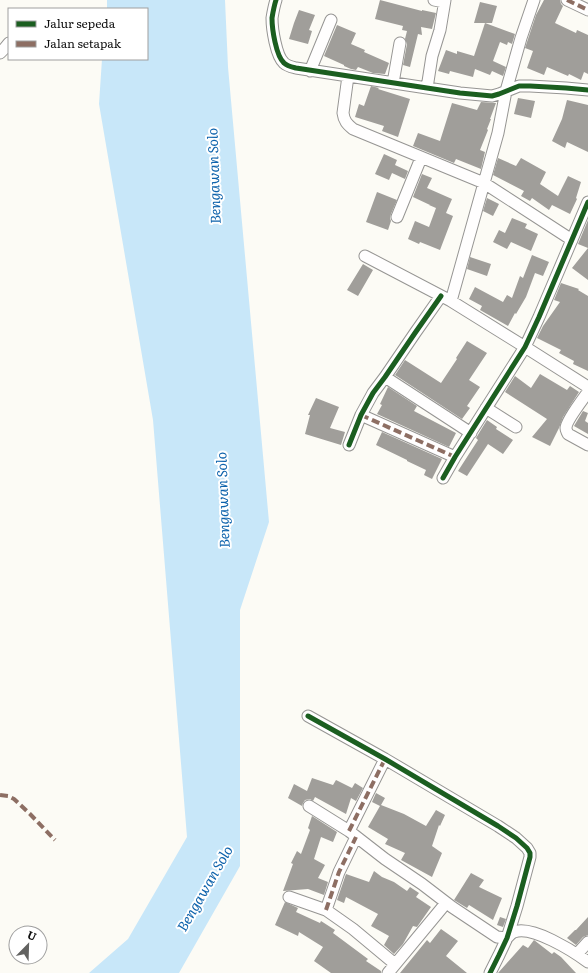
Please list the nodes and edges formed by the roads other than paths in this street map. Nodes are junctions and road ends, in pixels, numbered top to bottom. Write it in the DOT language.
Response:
graph roads {
  1 [pos="276,0"];
  2 [pos="534,0"];
  3 [pos="567,0"];
  4 [pos="441,1"];
  5 [pos="588,10"];
  6 [pos="331,20"];
  7 [pos="400,43"];
  8 [pos="8,44"];
  9 [pos="0,53"];
  10 [pos="310,71"];
  11 [pos="348,76"];
  12 [pos="393,83"];
  13 [pos="427,88"];
  14 [pos="588,90"];
  15 [pos="506,91"];
  16 [pos="421,158"];
  17 [pos="484,183"];
  18 [pos="588,202"];
  19 [pos="397,218"];
  20 [pos="572,240"];
  21 [pos="365,256"];
  22 [pos="446,299"];
  23 [pos="525,347"];
  24 [pos="385,377"];
  25 [pos="588,387"];
  26 [pos="588,392"];
  27 [pos="486,408"];
  28 [pos="361,415"];
  29 [pos="516,427"];
  30 [pos="471,433"];
  31 [pos="348,445"];
  32 [pos="588,445"];
  33 [pos="455,457"];
  34 [pos="443,478"];
  35 [pos="308,716"];
  36 [pos="385,759"];
  37 [pos="309,806"];
  38 [pos="353,834"];
  39 [pos="289,897"];
  40 [pos="446,902"];
  41 [pos="326,910"];
  42 [pos="507,938"];
  43 [pos="588,942"];
  44 [pos="577,954"];
  45 [pos="588,962"];
  46 [pos="391,969"];
  47 [pos="490,973"];
  1 -- 10 [label="street"];
  2 -- 15 [label="street"];
  3 -- 5 [label="street"];
  4 -- 13 [label="street"];
  6 -- 10 [label="street"];
  7 -- 12 [label="street"];
  8 -- 9 [label="street"];
  10 -- 11 [label="street"];
  11 -- 12 [label="street"];
  11 -- 16 [label="street"];
  12 -- 13 [label="street"];
  13 -- 15 [label="street"];
  14 -- 15 [label="street"];
  15 -- 17 [label="street"];
  16 -- 17 [label="street"];
  16 -- 19 [label="street"];
  17 -- 20 [label="street"];
  17 -- 22 [label="street"];
  18 -- 20 [label="street"];
  20 -- 23 [label="street"];
  21 -- 22 [label="street"];
  22 -- 23 [label="street"];
  22 -- 24 [label="street"];
  23 -- 25 [label="street"];
  23 -- 27 [label="street"];
  24 -- 28 [label="street"];
  24 -- 30 [label="street"];
  26 -- 32 [label="street"];
  27 -- 29 [label="street"];
  27 -- 30 [label="street"];
  28 -- 31 [label="street"];
  28 -- 33 [label="street"];
  30 -- 33 [label="street"];
  33 -- 34 [label="street"];
  35 -- 36 [label="street"];
  36 -- 38 [label="street"];
  36 -- 42 [label="street"];
  37 -- 38 [label="street"];
  38 -- 40 [label="street"];
  38 -- 41 [label="street"];
  39 -- 41 [label="street"];
  40 -- 42 [label="street"];
  40 -- 46 [label="street"];
  41 -- 46 [label="street"];
  42 -- 44 [label="street"];
  42 -- 47 [label="street"];
  43 -- 44 [label="street"];
  44 -- 45 [label="street"];
}
